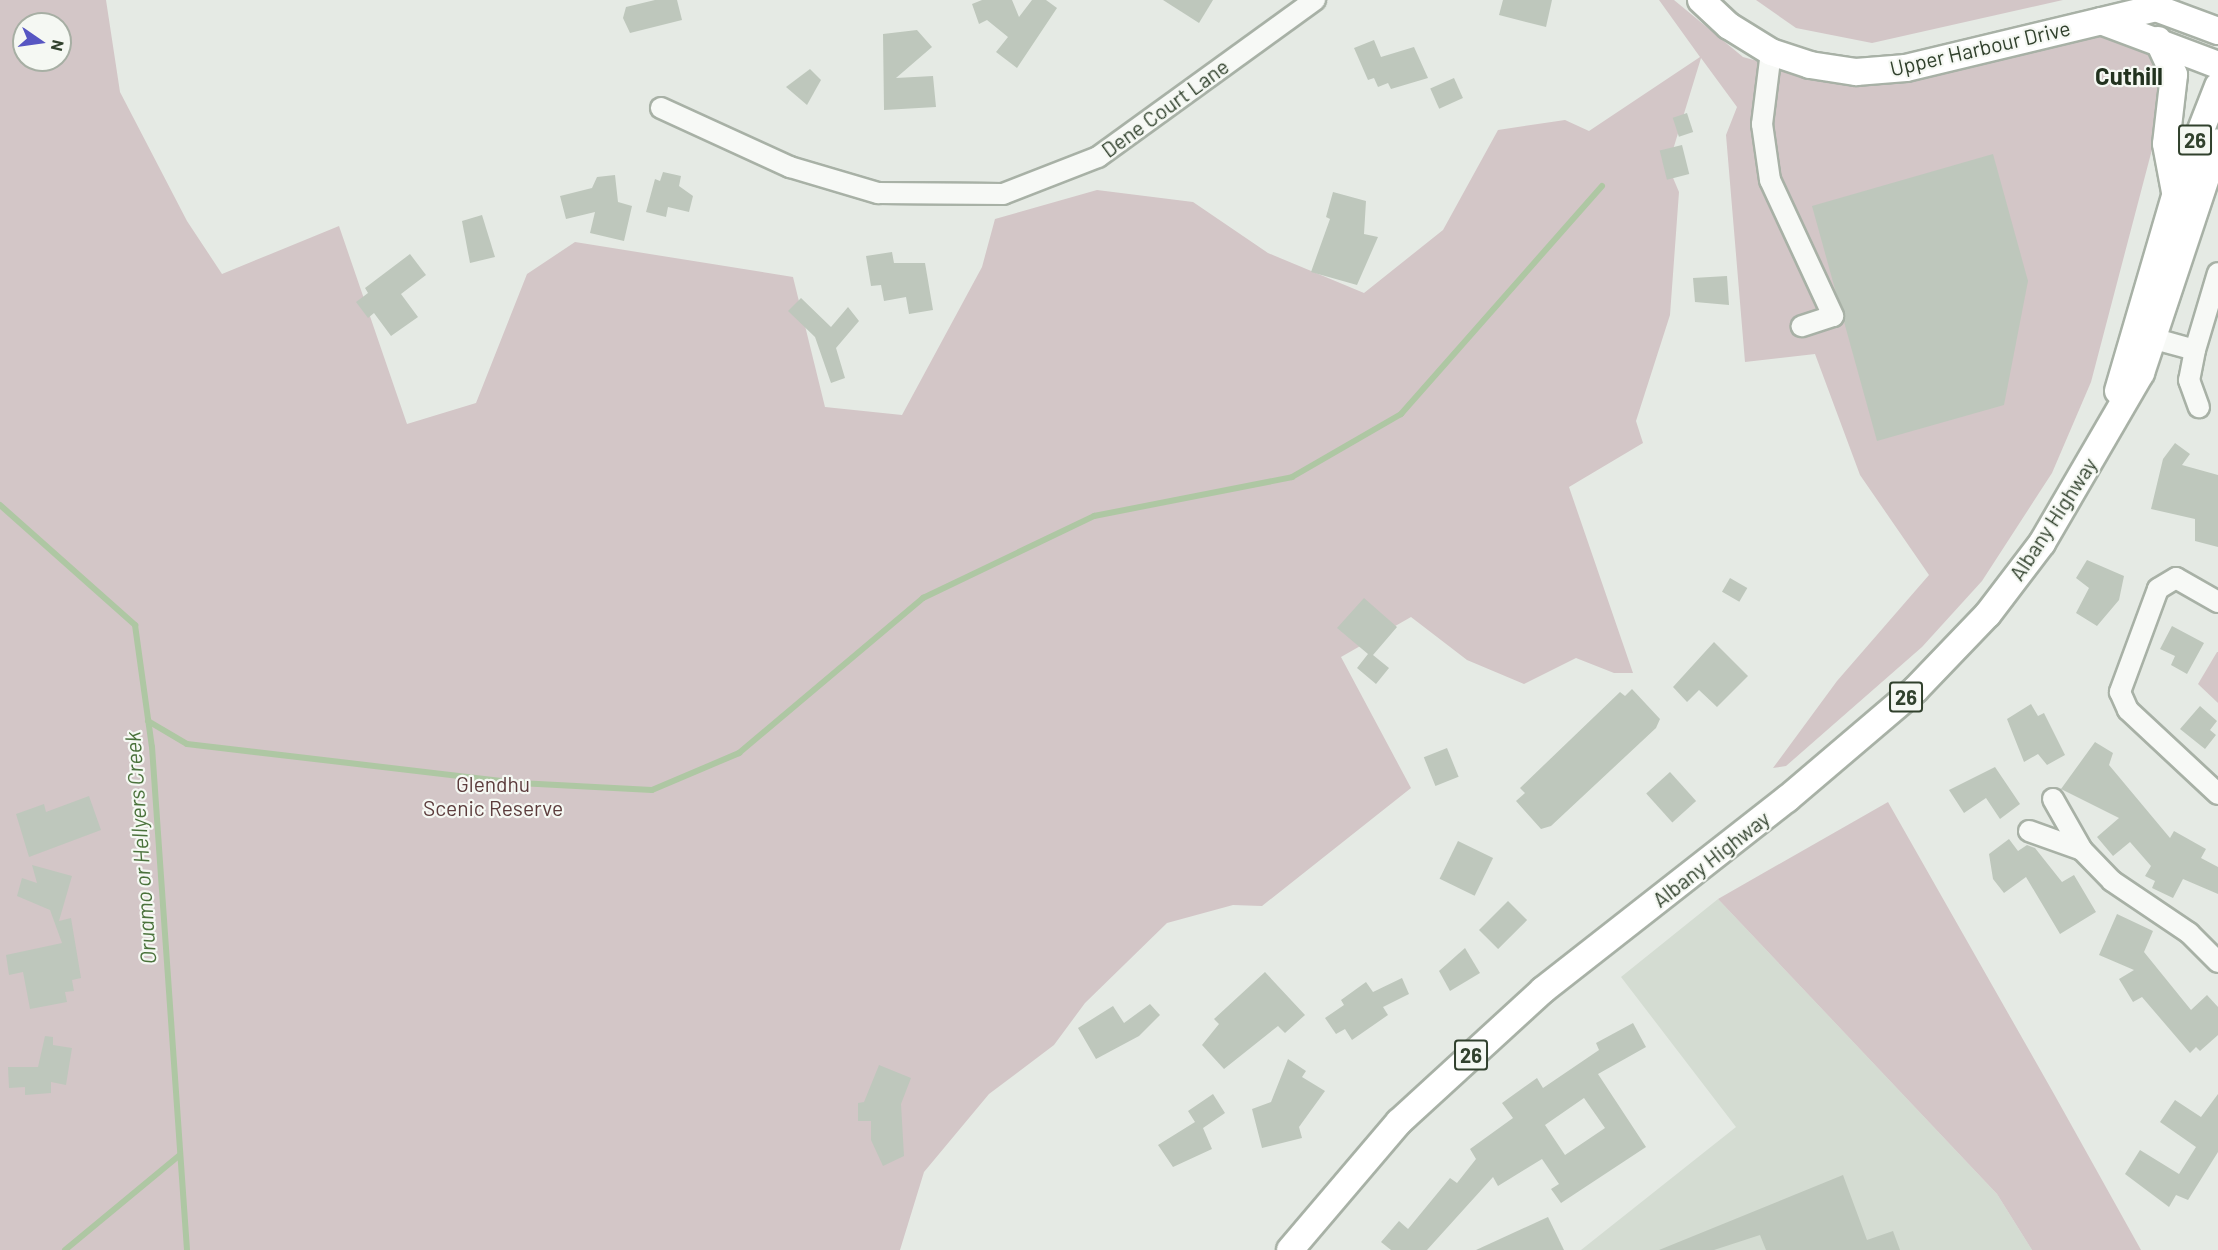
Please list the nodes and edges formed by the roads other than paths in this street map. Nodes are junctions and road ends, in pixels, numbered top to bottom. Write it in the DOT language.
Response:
graph roads {
  1 [pos="1315,0"];
  2 [pos="1701,0"];
  3 [pos="2156,8"];
  4 [pos="2218,9"];
  5 [pos="2098,21"];
  6 [pos="2218,31"];
  7 [pos="2158,40"];
  8 [pos="1771,52"];
  9 [pos="2218,65"];
  10 [pos="2218,86"];
  11 [pos="661,108"];
  12 [pos="2218,142"];
  13 [pos="2175,196"];
  14 [pos="2218,273"];
  15 [pos="1802,326"];
  16 [pos="2156,339"];
  17 [pos="2195,350"];
  18 [pos="2199,407"];
  19 [pos="2101,443"];
  20 [pos="2218,602"];
  21 [pos="2218,794"];
  22 [pos="2053,799"];
  23 [pos="2029,831"];
  24 [pos="2082,850"];
  25 [pos="2218,962"];
  26 [pos="1290,1250"];
  1 -- 11 [label="street, Dene Court Lane"];
  2 -- 8 [label="main road, Upper Harbour Drive"];
  3 -- 4 [label="main road, Upper Harbour Drive"];
  3 -- 5 [label="main road, Upper Harbour Drive"];
  3 -- 6 [label="main road"];
  5 -- 7 [label="main road, Upper Harbour Drive"];
  5 -- 8 [label="main road, Upper Harbour Drive"];
  7 -- 9 [label="main road, Upper Harbour Drive"];
  7 -- 13 [label="main road"];
  8 -- 15 [label="street"];
  10 -- 13 [label="main road, Albany Highway / 26"];
  12 -- 16 [label="main road, Albany Highway / 26"];
  13 -- 19 [label="main road, Albany Highway / 26"];
  14 -- 17 [label="street"];
  16 -- 17 [label="street"];
  16 -- 19 [label="main road, Albany Highway / 26"];
  17 -- 18 [label="street"];
  19 -- 26 [label="main road, Albany Highway / 26"];
  20 -- 21 [label="street"];
  22 -- 24 [label="street"];
  23 -- 24 [label="street"];
  24 -- 25 [label="street"];
}
